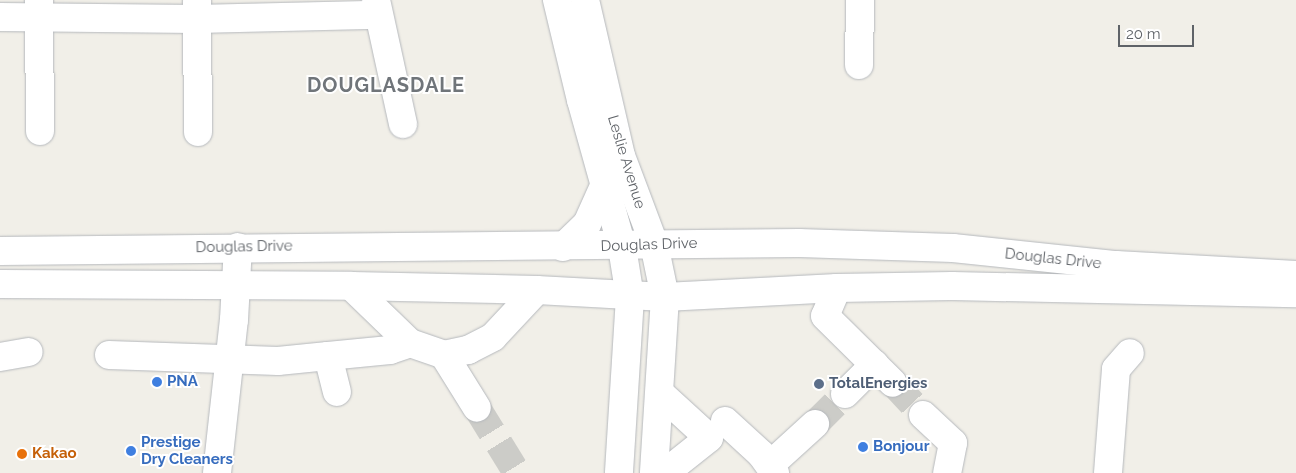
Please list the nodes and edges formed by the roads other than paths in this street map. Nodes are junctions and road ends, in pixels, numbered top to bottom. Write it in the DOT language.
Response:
graph roads {
  1 [pos="557,0"];
  2 [pos="584,0"];
  3 [pos="860,0"];
  4 [pos="377,7"];
  5 [pos="39,9"];
  6 [pos="196,10"];
  7 [pos="0,17"];
  8 [pos="859,66"];
  9 [pos="403,124"];
  10 [pos="40,131"];
  11 [pos="198,132"];
  12 [pos="604,186"];
  13 [pos="654,244"];
  14 [pos="238,247"];
  15 [pos="563,247"];
  16 [pos="622,247"];
  17 [pos="0,251"];
  18 [pos="1296,275"];
  19 [pos="0,284"];
  20 [pos="236,286"];
  21 [pos="351,286"];
  22 [pos="837,288"];
  23 [pos="537,290"];
  24 [pos="1296,293"];
  25 [pos="630,297"];
  26 [pos="664,297"];
  27 [pos="410,344"];
  28 [pos="29,352"];
  29 [pos="1130,352"];
  30 [pos="444,354"];
  31 [pos="109,355"];
  32 [pos="0,356"];
  33 [pos="328,356"];
  34 [pos="230,358"];
  35 [pos="875,364"];
  36 [pos="893,384"];
  37 [pos="337,392"];
  38 [pos="661,394"];
  39 [pos="845,394"];
  40 [pos="477,408"];
  41 [pos="923,415"];
  42 [pos="725,422"];
  43 [pos="815,424"];
  44 [pos="773,469"];
  45 [pos="217,473"];
  46 [pos="618,473"];
  47 [pos="654,473"];
  48 [pos="665,473"];
  49 [pos="947,473"];
  50 [pos="1108,473"];
  1 -- 12 [label="street, Leslie Avenue"];
  2 -- 13 [label="street, Leslie Avenue"];
  3 -- 8 [label="street"];
  4 -- 6 [label="street"];
  4 -- 9 [label="street"];
  5 -- 6 [label="street"];
  5 -- 7 [label="street"];
  5 -- 10 [label="street"];
  6 -- 11 [label="street"];
  12 -- 15 [label="street"];
  12 -- 16 [label="street, Leslie Avenue"];
  13 -- 16 [label="street, Douglas Drive"];
  13 -- 18 [label="street, Douglas Drive"];
  13 -- 26 [label="street, Leslie Avenue"];
  14 -- 15 [label="street, Douglas Drive"];
  14 -- 17 [label="street, Douglas Drive"];
  14 -- 20 [label="street"];
  15 -- 16 [label="street, Douglas Drive"];
  16 -- 25 [label="street, Leslie Avenue"];
  19 -- 20 [label="street, Douglas Drive"];
  20 -- 21 [label="street, Douglas Drive"];
  20 -- 34 [label="street"];
  21 -- 23 [label="street, Douglas Drive"];
  21 -- 27 [label="street"];
  22 -- 24 [label="street, Douglas Drive"];
  22 -- 26 [label="street, Douglas Drive"];
  22 -- 35 [label="street"];
  23 -- 25 [label="street, Douglas Drive"];
  23 -- 30 [label="street"];
  25 -- 26 [label="street, Douglas Drive"];
  25 -- 46 [label="street, Leslie Avenue"];
  26 -- 38 [label="street, Leslie Avenue"];
  27 -- 30 [label="street"];
  27 -- 33 [label="street"];
  28 -- 32 [label="street"];
  29 -- 50 [label="street"];
  30 -- 40 [label="street"];
  31 -- 34 [label="street"];
  33 -- 34 [label="street"];
  33 -- 37 [label="street"];
  34 -- 45 [label="street"];
  35 -- 36 [label="street"];
  35 -- 39 [label="street"];
  38 -- 47 [label="street, Leslie Avenue"];
  38 -- 48 [label="street"];
  41 -- 49 [label="street"];
  42 -- 44 [label="street"];
  43 -- 44 [label="street"];
}
